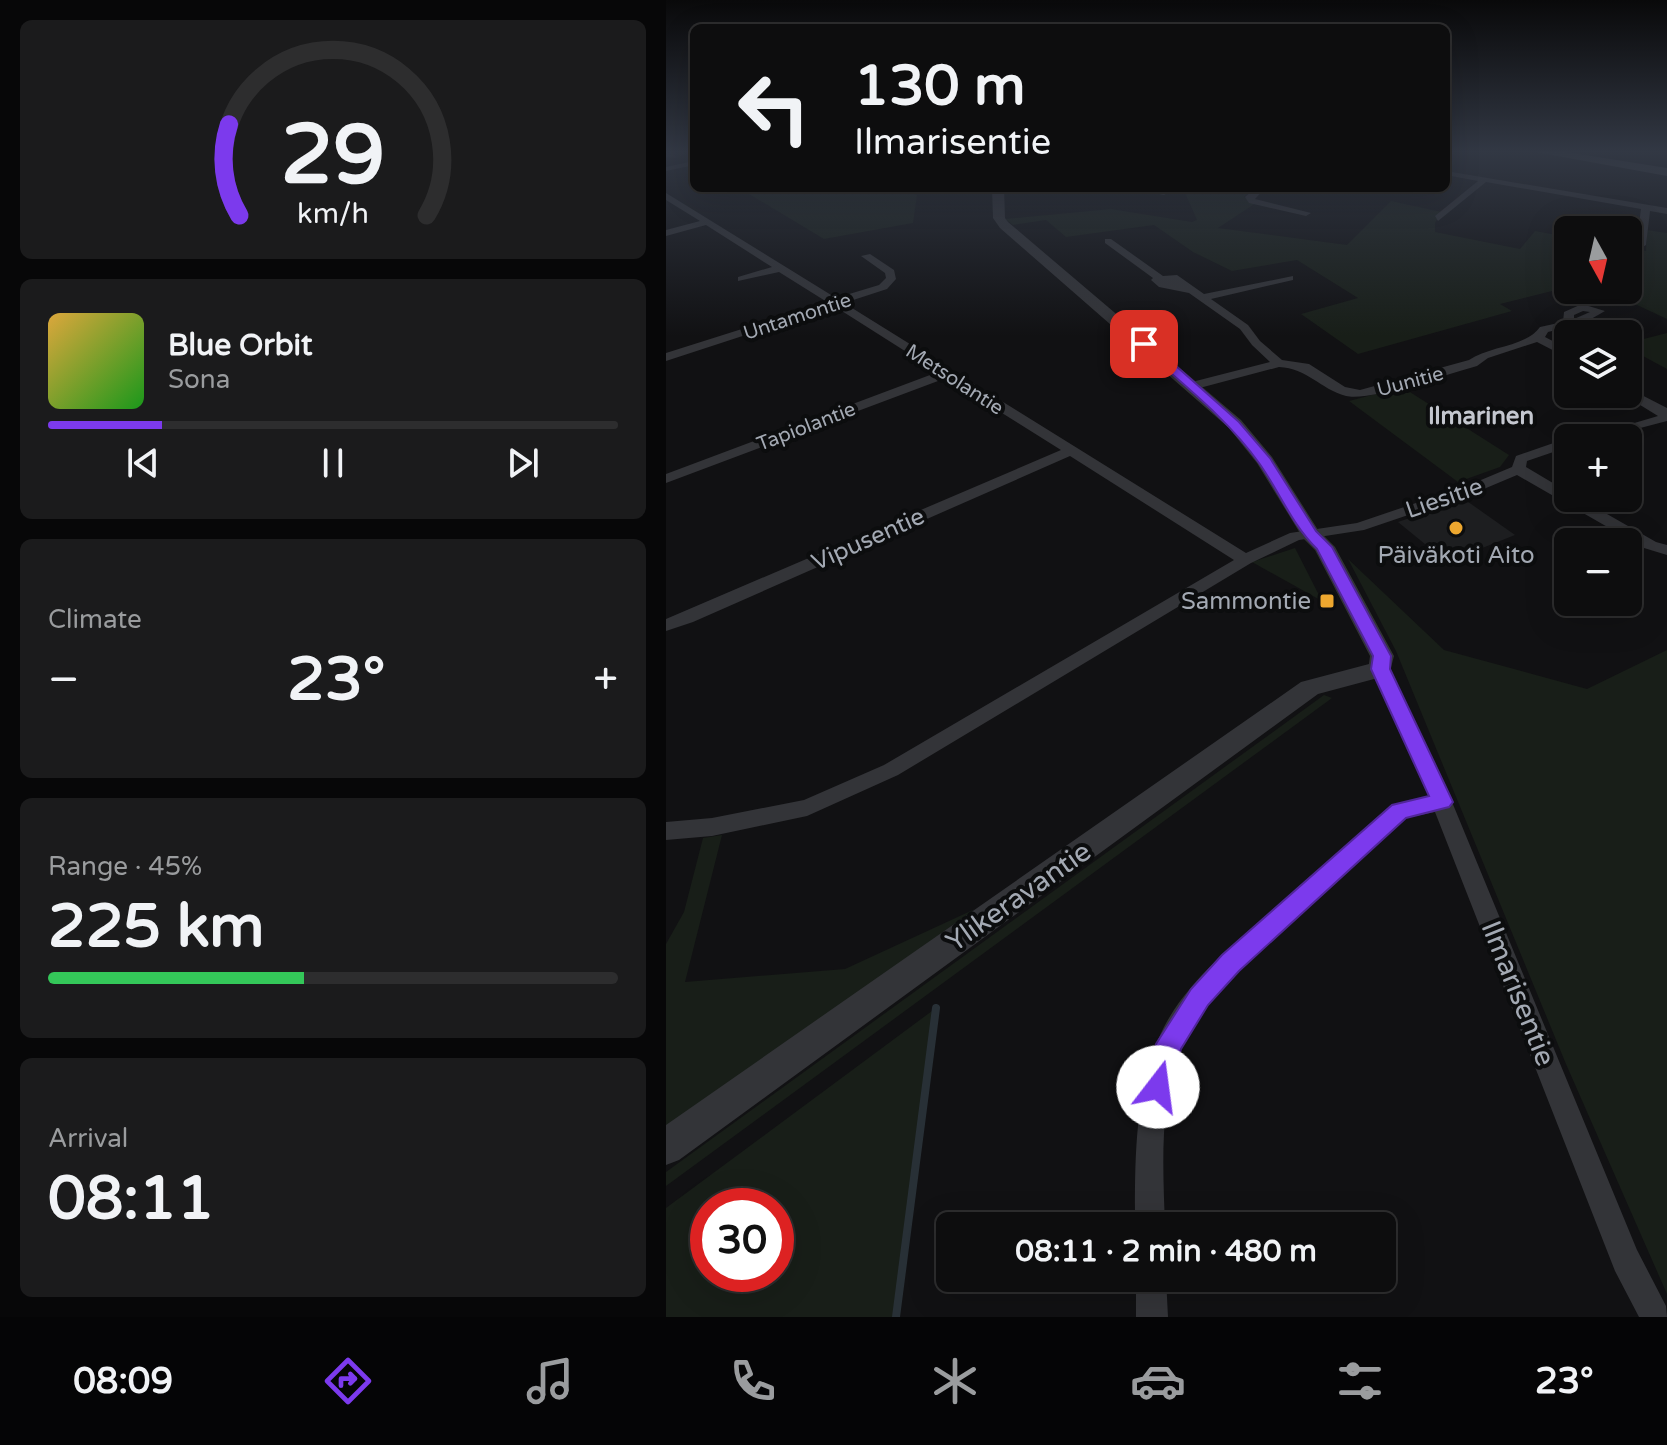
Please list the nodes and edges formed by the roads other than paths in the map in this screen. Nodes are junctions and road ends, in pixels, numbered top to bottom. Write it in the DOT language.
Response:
graph roads {
  1 [pos="691,212"];
  2 [pos="999,212"];
  3 [pos="1445,212"];
  4 [pos="1645,212"];
  5 [pos="1438,218"];
  6 [pos="707,222"];
  7 [pos="666,233"];
  8 [pos="1642,238"];
  9 [pos="1108,241"];
  10 [pos="866,256"];
  11 [pos="781,268"];
  12 [pos="1289,278"];
  13 [pos="742,279"];
  14 [pos="1204,297"];
  15 [pos="840,303"];
  16 [pos="1554,326"];
  17 [pos="1538,338"];
  18 [pos="1554,347"];
  19 [pos="666,357"];
  20 [pos="1279,363"];
  21 [pos="947,373"];
  22 [pos="1192,386"];
  23 [pos="1642,400"];
  24 [pos="1667,413"];
  25 [pos="1642,425"];
  26 [pos="1554,447"];
  27 [pos="1068,452"];
  28 [pos="1518,469"];
  29 [pos="666,479"];
  30 [pos="1310,534"];
  31 [pos="1667,550"];
  32 [pos="1245,560"];
  33 [pos="666,625"];
  34 [pos="1380,669"];
  35 [pos="1442,802"];
  36 [pos="666,831"];
  37 [pos="666,1147"];
  38 [pos="1150,1212"];
  39 [pos="1151,1292"];
  40 [pos="1152,1317"];
  41 [pos="1655,1317"];
  1 -- 6 [label="street, Metsolantie"];
  2 -- 22 [label="street, Ilmarisentie"];
  3 -- 5 [label="street"];
  4 -- 8 [label="street"];
  6 -- 7 [label="street"];
  6 -- 11 [label="street, Metsolantie"];
  9 -- 14 [label="street"];
  10 -- 15 [label="street, Untamontie"];
  11 -- 13 [label="street"];
  11 -- 15 [label="street, Metsolantie"];
  12 -- 14 [label="street"];
  14 -- 20 [label="street"];
  15 -- 19 [label="street, Untamontie"];
  15 -- 21 [label="street, Metsolantie"];
  16 -- 17 [label="street, Uunitie"];
  17 -- 18 [label="street"];
  17 -- 20 [label="street, Uunitie"];
  20 -- 22 [label="street, Uunitie"];
  21 -- 27 [label="street, Metsolantie"];
  21 -- 29 [label="street, Tapiolantie"];
  22 -- 30 [label="street, Ilmarisentie"];
  23 -- 24 [label="street"];
  24 -- 25 [label="street"];
  26 -- 28 [label="street, Liesitie"];
  27 -- 32 [label="street, Metsolantie"];
  27 -- 33 [label="street, Vipusentie"];
  28 -- 30 [label="street, Liesitie"];
  28 -- 31 [label="street"];
  30 -- 32 [label="street"];
  30 -- 34 [label="street, Ilmarisentie"];
  32 -- 36 [label="street"];
  34 -- 35 [label="street, Ilmarisentie"];
  34 -- 37 [label="street, Ylikeravantie"];
  35 -- 38 [label="street"];
  35 -- 41 [label="street, Ilmarisentie"];
  39 -- 40 [label="street"];
}
